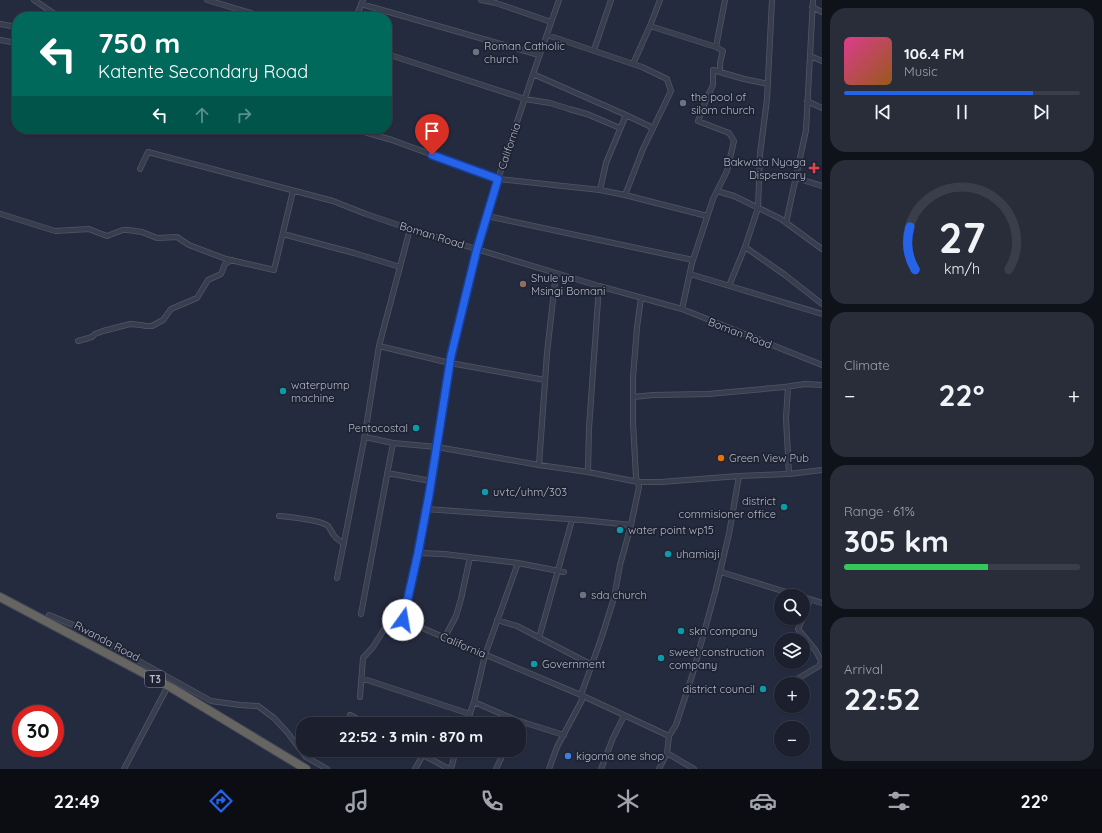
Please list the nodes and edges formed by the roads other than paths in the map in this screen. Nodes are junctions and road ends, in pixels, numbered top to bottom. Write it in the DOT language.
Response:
graph roads {
  1 [pos="34,0"];
  2 [pos="207,0"];
  3 [pos="481,0"];
  4 [pos="559,0"];
  5 [pos="611,0"];
  6 [pos="660,0"];
  7 [pos="725,0"];
  8 [pos="772,0"];
  9 [pos="813,0"];
  10 [pos="362,2"];
  11 [pos="812,7"];
  12 [pos="52,12"];
  13 [pos="247,12"];
  14 [pos="358,12"];
  15 [pos="822,12"];
  16 [pos="551,22"];
  17 [pos="0,24"];
  18 [pos="12,26"];
  19 [pos="650,26"];
  20 [pos="546,35"];
  21 [pos="0,40"];
  22 [pos="12,42"];
  23 [pos="716,47"];
  24 [pos="594,50"];
  25 [pos="539,55"];
  26 [pos="392,56"];
  27 [pos="810,56"];
  28 [pos="822,60"];
  29 [pos="633,64"];
  30 [pos="720,72"];
  31 [pos="533,74"];
  32 [pos="768,84"];
  33 [pos="525,99"];
  34 [pos="807,102"];
  35 [pos="822,108"];
  36 [pos="626,115"];
  37 [pos="620,128"];
  38 [pos="653,129"];
  39 [pos="371,134"];
  40 [pos="140,170"];
  41 [pos="796,178"];
  42 [pos="498,179"];
  43 [pos="822,186"];
  44 [pos="600,190"];
  45 [pos="293,191"];
  46 [pos="717,191"];
  47 [pos="625,195"];
  48 [pos="758,208"];
  49 [pos="1,214"];
  50 [pos="487,216"];
  51 [pos="707,216"];
  52 [pos="786,223"];
  53 [pos="410,229"];
  54 [pos="283,234"];
  55 [pos="745,248"];
  56 [pos="477,249"];
  57 [pos="822,249"];
  58 [pos="232,260"];
  59 [pos="693,260"];
  60 [pos="400,267"];
  61 [pos="556,273"];
  62 [pos="690,274"];
  63 [pos="599,286"];
  64 [pos="729,286"];
  65 [pos="641,298"];
  66 [pos="822,304"];
  67 [pos="682,309"];
  68 [pos="822,314"];
  69 [pos="78,341"];
  70 [pos="379,346"];
  71 [pos="450,363"];
  72 [pos="822,365"];
  73 [pos="545,380"];
  74 [pos="822,385"];
  75 [pos="788,387"];
  76 [pos="633,397"];
  77 [pos="365,437"];
  78 [pos="393,443"];
  79 [pos="437,448"];
  80 [pos="538,465"];
  81 [pos="822,470"];
  82 [pos="588,472"];
  83 [pos="387,473"];
  84 [pos="789,474"];
  85 [pos="739,476"];
  86 [pos="431,481"];
  87 [pos="638,482"];
  88 [pos="426,509"];
  89 [pos="279,516"];
  90 [pos="572,520"];
  91 [pos="631,525"];
  92 [pos="344,544"];
  93 [pos="418,553"];
  94 [pos="470,557"];
  95 [pos="518,563"];
  96 [pos="558,570"];
  97 [pos="564,572"];
  98 [pos="721,572"];
  99 [pos="337,578"];
  100 [pos="776,589"];
  101 [pos="0,596"];
  102 [pos="810,600"];
  103 [pos="822,603"];
  104 [pos="361,614"];
  105 [pos="49,615"];
  106 [pos="403,620"];
  107 [pos="497,620"];
  108 [pos="800,625"];
  109 [pos="444,637"];
  110 [pos="539,638"];
  111 [pos="486,655"];
  112 [pos="592,665"];
  113 [pos="801,677"];
  114 [pos="361,678"];
  115 [pos="168,686"];
  116 [pos="581,695"];
  117 [pos="360,697"];
  118 [pos="474,702"];
  119 [pos="470,714"];
  120 [pos="350,715"];
  121 [pos="624,716"];
  122 [pos="354,717"];
  123 [pos="469,717"];
  124 [pos="505,717"];
  125 [pos="526,725"];
  126 [pos="564,735"];
  127 [pos="669,736"];
  128 [pos="667,753"];
  129 [pos="422,757"];
  130 [pos="427,757"];
  131 [pos="454,757"];
  132 [pos="502,757"];
  133 [pos="124,769"];
  134 [pos="306,769"];
  135 [pos="326,769"];
  136 [pos="415,769"];
  137 [pos="450,769"];
  138 [pos="496,769"];
  139 [pos="549,769"];
  140 [pos="601,769"];
  141 [pos="659,769"];
  142 [pos="694,769"];
  1 -- 12 [label="street"];
  2 -- 13 [label="street"];
  3 -- 16 [label="street"];
  4 -- 16 [label="street, California"];
  5 -- 24 [label="street"];
  6 -- 19 [label="street"];
  7 -- 23 [label="street"];
  8 -- 32 [label="street"];
  9 -- 11 [label="street"];
  10 -- 14 [label="street"];
  10 -- 25 [label="street"];
  11 -- 15 [label="street"];
  11 -- 27 [label="street"];
  16 -- 20 [label="street, California"];
  17 -- 18 [label="street"];
  19 -- 23 [label="street"];
  19 -- 29 [label="street"];
  20 -- 24 [label="street"];
  20 -- 25 [label="street, California"];
  21 -- 22 [label="street"];
  23 -- 30 [label="street"];
  24 -- 29 [label="street"];
  25 -- 31 [label="street, California"];
  26 -- 33 [label="street"];
  27 -- 28 [label="street"];
  27 -- 34 [label="street"];
  29 -- 38 [label="street"];
  30 -- 32 [label="street"];
  30 -- 46 [label="street"];
  31 -- 33 [label="street, California"];
  31 -- 36 [label="street"];
  32 -- 48 [label="street"];
  33 -- 37 [label="street"];
  33 -- 42 [label="street, California"];
  34 -- 35 [label="street"];
  34 -- 41 [label="street"];
  36 -- 37 [label="street"];
  36 -- 38 [label="street"];
  37 -- 44 [label="street"];
  38 -- 47 [label="street"];
  39 -- 42 [label="street"];
  40 -- 45 [label="street, Boman Road"];
  41 -- 43 [label="street"];
  41 -- 52 [label="street"];
  42 -- 44 [label="street"];
  42 -- 50 [label="street, California"];
  44 -- 47 [label="street"];
  45 -- 53 [label="street, Boman Road"];
  45 -- 54 [label="street"];
  46 -- 48 [label="street"];
  46 -- 51 [label="street"];
  47 -- 51 [label="street"];
  48 -- 52 [label="street"];
  48 -- 55 [label="street"];
  49 -- 58 [label="street"];
  50 -- 56 [label="street, California"];
  50 -- 59 [label="street"];
  51 -- 59 [label="street"];
  52 -- 57 [label="street"];
  53 -- 56 [label="street, Boman Road"];
  53 -- 60 [label="street"];
  54 -- 58 [label="street"];
  54 -- 60 [label="street"];
  55 -- 64 [label="street"];
  55 -- 66 [label="street"];
  56 -- 61 [label="street, Boman Road"];
  56 -- 71 [label="street, California"];
  58 -- 69 [label="street"];
  59 -- 62 [label="street"];
  60 -- 70 [label="street"];
  61 -- 63 [label="street, Boman Road"];
  61 -- 73 [label="street"];
  62 -- 64 [label="street"];
  62 -- 67 [label="street"];
  63 -- 65 [label="street, Boman Road"];
  63 -- 82 [label="street"];
  64 -- 68 [label="street"];
  65 -- 67 [label="street, Boman Road"];
  65 -- 76 [label="street"];
  67 -- 72 [label="street, Boman Road"];
  70 -- 71 [label="street"];
  70 -- 77 [label="street"];
  71 -- 73 [label="street"];
  71 -- 79 [label="street, California"];
  73 -- 80 [label="street"];
  74 -- 75 [label="street"];
  75 -- 76 [label="street"];
  75 -- 84 [label="street"];
  76 -- 87 [label="street"];
  77 -- 78 [label="street"];
  77 -- 92 [label="street"];
  78 -- 79 [label="street"];
  78 -- 83 [label="street"];
  79 -- 80 [label="street"];
  79 -- 86 [label="street, California"];
  80 -- 82 [label="street"];
  81 -- 84 [label="street"];
  82 -- 87 [label="street"];
  83 -- 86 [label="street"];
  83 -- 104 [label="street"];
  84 -- 85 [label="street"];
  85 -- 87 [label="street"];
  85 -- 98 [label="street"];
  86 -- 88 [label="street, California"];
  87 -- 91 [label="street"];
  88 -- 90 [label="street"];
  88 -- 93 [label="street, California"];
  89 -- 92 [label="street"];
  90 -- 91 [label="street"];
  90 -- 96 [label="street"];
  91 -- 112 [label="street"];
  92 -- 99 [label="street"];
  93 -- 94 [label="street"];
  93 -- 106 [label="street, California"];
  94 -- 95 [label="street"];
  94 -- 109 [label="street"];
  95 -- 96 [label="street"];
  95 -- 107 [label="street"];
  96 -- 97 [label="street"];
  96 -- 110 [label="street"];
  98 -- 100 [label="street"];
  98 -- 127 [label="street"];
  101 -- 115 [label="highway, Rwanda Road / T3"];
  102 -- 103 [label="street"];
  105 -- 135 [label="street"];
  106 -- 109 [label="street, California"];
  106 -- 114 [label="street"];
  107 -- 110 [label="street"];
  107 -- 111 [label="street"];
  108 -- 113 [label="street"];
  109 -- 111 [label="street, California"];
  110 -- 112 [label="street"];
  111 -- 116 [label="street, California"];
  111 -- 118 [label="street"];
  112 -- 116 [label="street"];
  114 -- 117 [label="street"];
  114 -- 119 [label="street"];
  115 -- 133 [label="street"];
  115 -- 134 [label="highway, Rwanda Road / T3"];
  116 -- 121 [label="street, California"];
  116 -- 126 [label="street"];
  118 -- 119 [label="street"];
  118 -- 124 [label="street"];
  119 -- 123 [label="street"];
  120 -- 122 [label="street"];
  121 -- 127 [label="street, California"];
  121 -- 140 [label="street"];
  125 -- 126 [label="street"];
  126 -- 139 [label="street"];
  127 -- 128 [label="street"];
  128 -- 141 [label="street"];
  128 -- 142 [label="street"];
  129 -- 136 [label="street"];
  130 -- 137 [label="street"];
  131 -- 137 [label="street"];
  132 -- 138 [label="street"];
}
